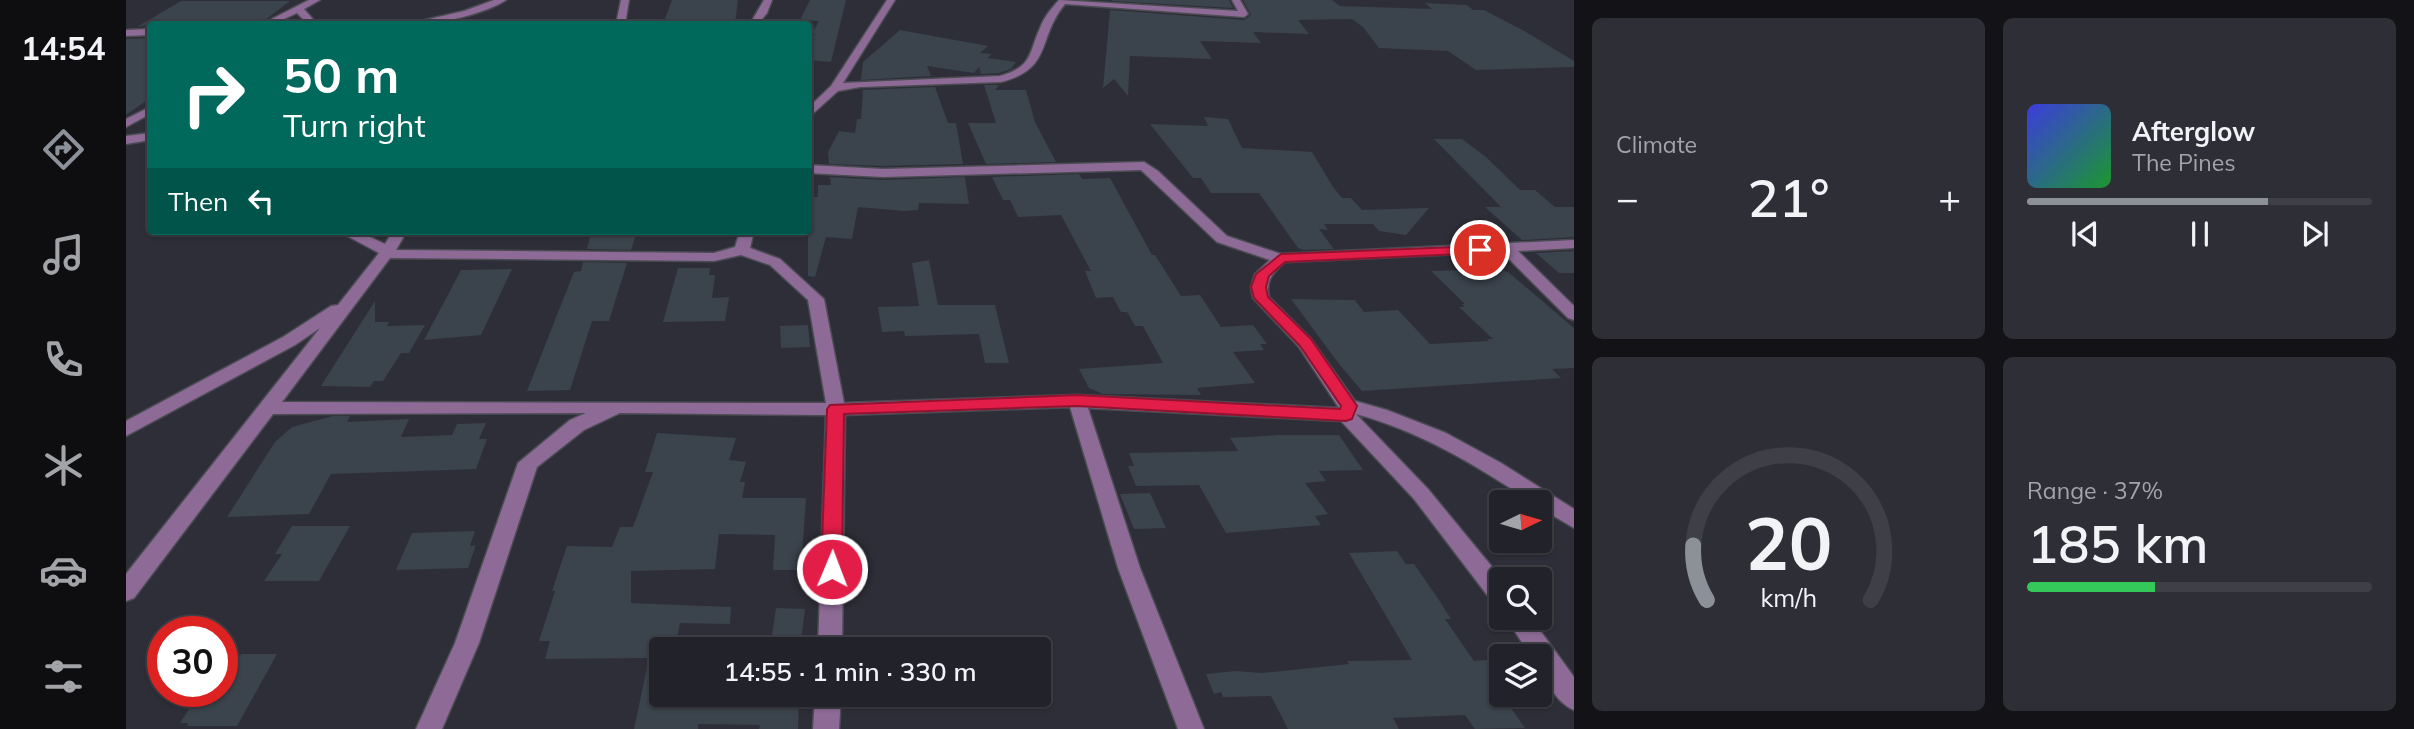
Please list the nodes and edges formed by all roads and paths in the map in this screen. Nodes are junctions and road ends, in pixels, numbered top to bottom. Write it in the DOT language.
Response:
graph roads {
  1 [pos="316,0"];
  2 [pos="503,0"];
  3 [pos="625,0"];
  4 [pos="768,0"];
  5 [pos="891,0"];
  6 [pos="1236,0"];
  7 [pos="1063,1"];
  8 [pos="300,10"];
  9 [pos="483,19"];
  10 [pos="274,21"];
  11 [pos="309,21"];
  12 [pos="427,21"];
  13 [pos="621,21"];
  14 [pos="756,21"];
  15 [pos="147,32"];
  16 [pos="126,33"];
  17 [pos="835,88"];
  18 [pos="812,111"];
  19 [pos="147,112"];
  20 [pos="126,124"];
  21 [pos="147,138"];
  22 [pos="126,141"];
  23 [pos="812,169"];
  24 [pos="353,235"];
  25 [pos="398,235"];
  26 [pos="745,240"];
  27 [pos="1574,244"];
  28 [pos="1507,249"];
  29 [pos="387,253"];
  30 [pos="1281,258"];
  31 [pos="349,302"];
  32 [pos="1574,315"];
  33 [pos="1077,401"];
  34 [pos="617,407"];
  35 [pos="266,408"];
  36 [pos="836,409"];
  37 [pos="1348,410"];
  38 [pos="126,429"];
  39 [pos="1574,520"];
  40 [pos="1489,580"];
  41 [pos="126,591"];
  42 [pos="1526,630"];
  43 [pos="830,637"];
  44 [pos="1574,698"];
  45 [pos="827,707"];
  46 [pos="429,729"];
  47 [pos="826,729"];
  48 [pos="1191,729"];
  1 -- 8 [label="street"];
  2 -- 9 [label="street"];
  2 -- 12 [label="street"];
  3 -- 13 [label="street"];
  4 -- 14 [label="street"];
  5 -- 17 [label="street"];
  6 -- 7 [label="street"];
  7 -- 17 [label="street"];
  8 -- 10 [label="street"];
  8 -- 11 [label="street"];
  15 -- 16 [label="street"];
  17 -- 18 [label="street"];
  19 -- 20 [label="street"];
  21 -- 22 [label="street"];
  23 -- 30 [label="street"];
  24 -- 29 [label="street"];
  25 -- 29 [label="street"];
  26 -- 29 [label="street"];
  26 -- 36 [label="street"];
  27 -- 28 [label="street"];
  28 -- 30 [label="street"];
  28 -- 32 [label="street"];
  29 -- 31 [label="street"];
  30 -- 37 [label="street"];
  31 -- 35 [label="street"];
  31 -- 38 [label="street"];
  33 -- 36 [label="street"];
  33 -- 37 [label="street"];
  33 -- 48 [label="street"];
  34 -- 35 [label="street"];
  34 -- 36 [label="street"];
  34 -- 46 [label="street"];
  35 -- 41 [label="street"];
  36 -- 43 [label="street"];
  37 -- 39 [label="street"];
  37 -- 40 [label="street"];
  42 -- 44 [label="street"];
  45 -- 47 [label="street"];
}
